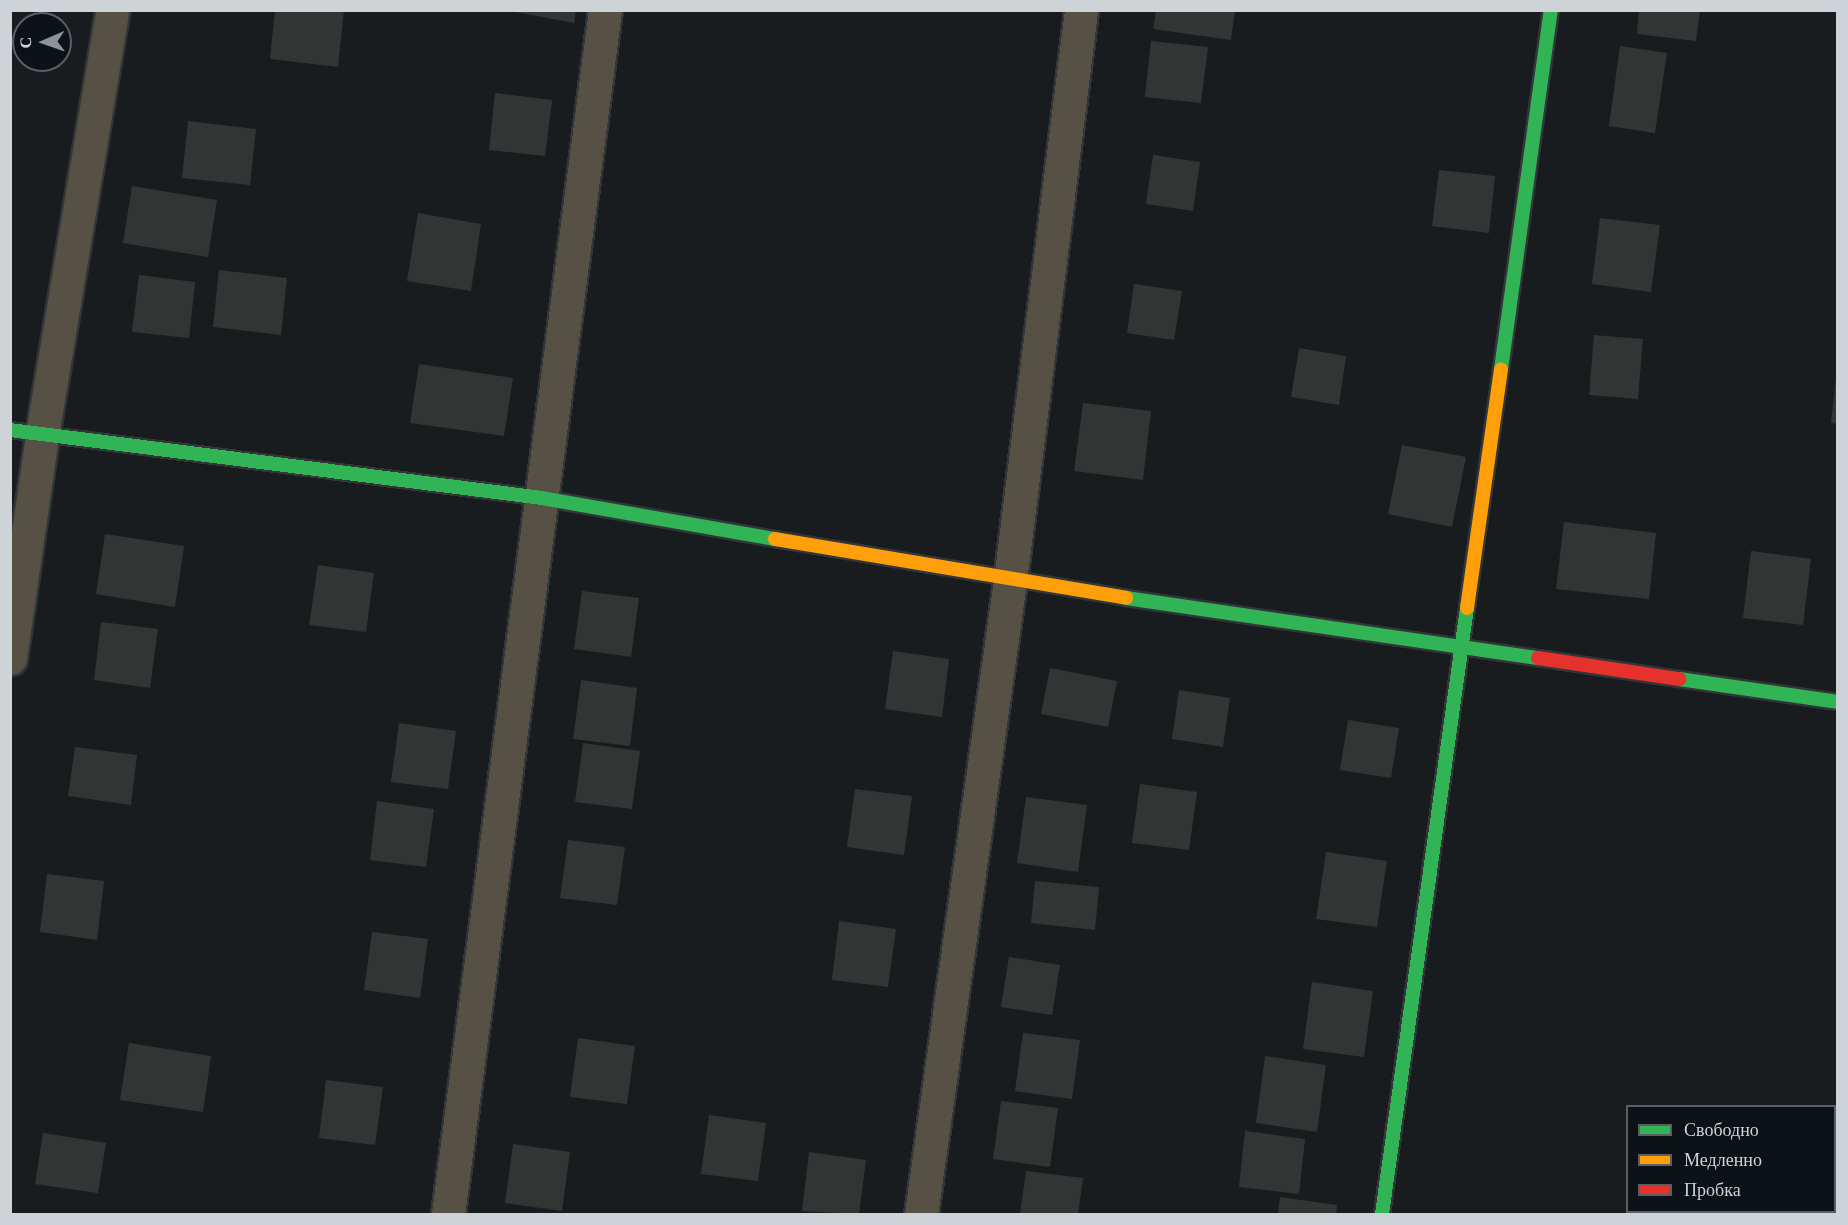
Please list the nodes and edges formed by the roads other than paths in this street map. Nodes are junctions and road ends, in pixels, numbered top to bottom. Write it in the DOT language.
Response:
graph roads {
  1 [pos="112,10"];
  2 [pos="604,10"];
  3 [pos="1081,10"];
  4 [pos="1551,10"];
  5 [pos="26,432"];
  6 [pos="542,498"];
  7 [pos="1010,581"];
  8 [pos="1460,648"];
  9 [pos="10,658"];
  10 [pos="1838,702"];
  11 [pos="448,1215"];
  12 [pos="921,1215"];
  13 [pos="1382,1215"];
  1 -- 5 [label="street"];
  2 -- 6 [label="street"];
  3 -- 7 [label="street"];
  4 -- 8 [label="street"];
  5 -- 6 [label="street"];
  5 -- 9 [label="street"];
  6 -- 7 [label="street"];
  6 -- 11 [label="street"];
  7 -- 8 [label="street"];
  7 -- 12 [label="street"];
  8 -- 10 [label="street"];
  8 -- 13 [label="street"];
}
